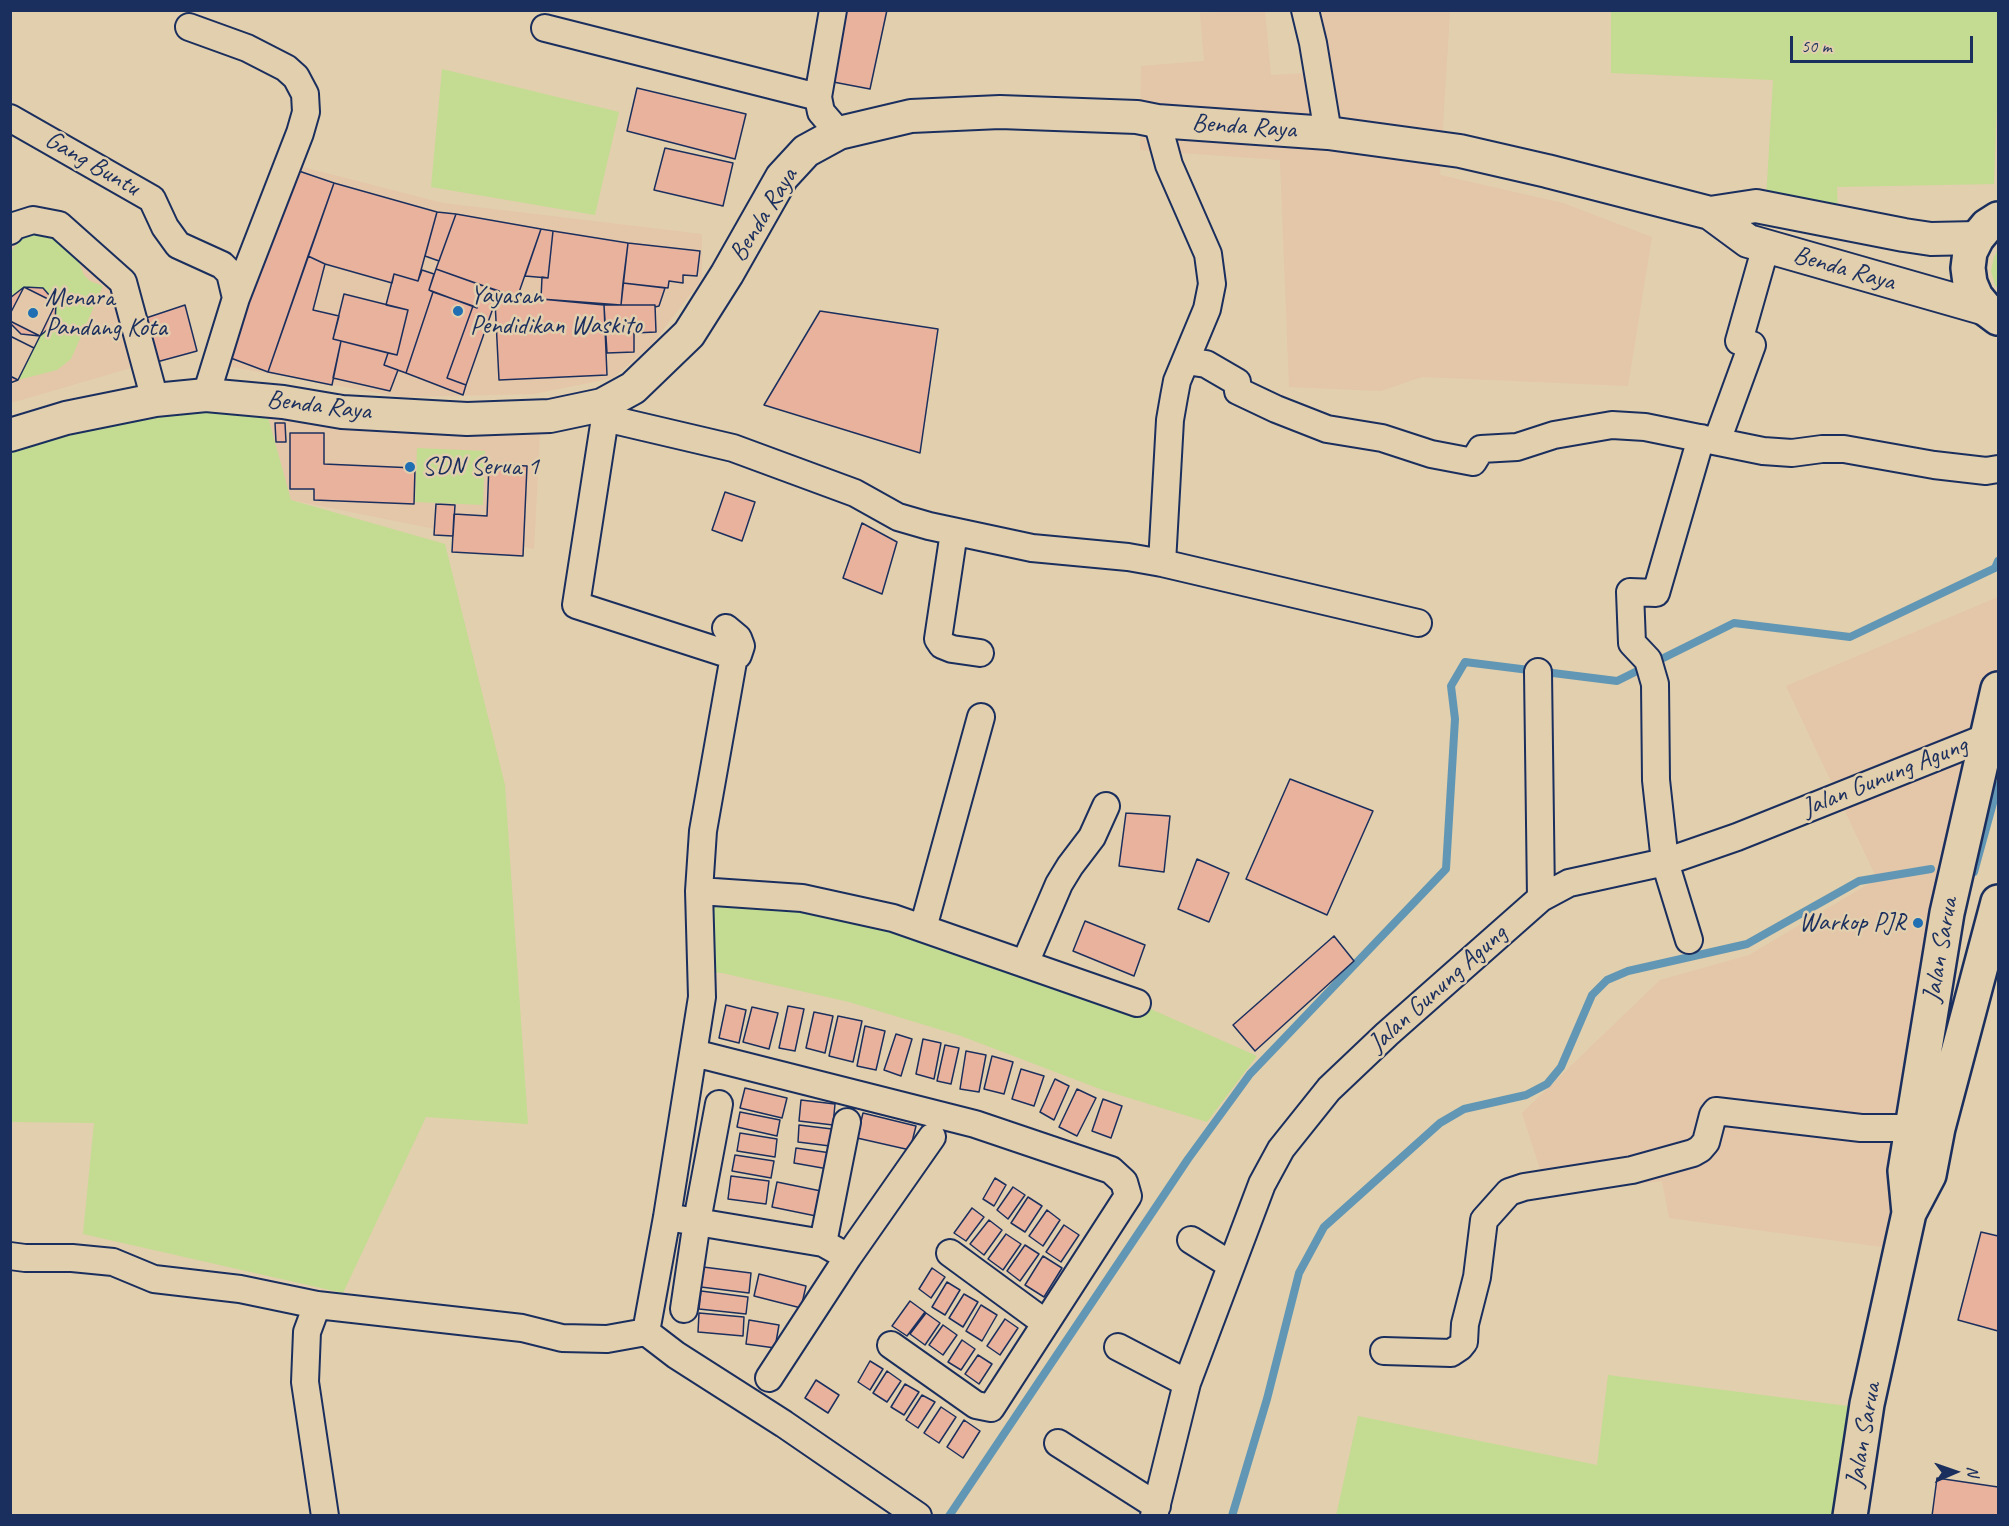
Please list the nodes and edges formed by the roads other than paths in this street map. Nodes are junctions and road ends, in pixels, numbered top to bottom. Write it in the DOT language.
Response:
graph roads {
  1 [pos="833,10"];
  2 [pos="1305,10"];
  3 [pos="189,27"];
  4 [pos="545,28"];
  5 [pos="818,97"];
  6 [pos="10,118"];
  7 [pos="1157,121"];
  8 [pos="839,133"];
  9 [pos="1328,133"];
  10 [pos="1710,213"];
  11 [pos="1988,228"];
  12 [pos="10,231"];
  13 [pos="1766,246"];
  14 [pos="236,298"];
  15 [pos="1992,313"];
  16 [pos="1186,361"];
  17 [pos="206,395"];
  18 [pos="155,400"];
  19 [pos="604,412"];
  20 [pos="10,435"];
  21 [pos="1709,439"];
  22 [pos="1998,469"];
  23 [pos="954,532"];
  24 [pos="1162,563"];
  25 [pos="1418,623"];
  26 [pos="726,628"];
  27 [pos="980,653"];
  28 [pos="734,656"];
  29 [pos="1538,672"];
  30 [pos="1998,689"];
  31 [pos="981,717"];
  32 [pos="1987,736"];
  33 [pos="1106,807"];
  34 [pos="1665,862"];
  35 [pos="699,891"];
  36 [pos="1540,897"];
  37 [pos="1996,920"];
  38 [pos="922,928"];
  39 [pos="1689,940"];
  40 [pos="1025,963"];
  41 [pos="1137,1003"];
  42 [pos="694,1053"];
  43 [pos="719,1104"];
  44 [pos="847,1122"];
  45 [pos="1925,1128"];
  46 [pos="932,1137"];
  47 [pos="668,1217"];
  48 [pos="697,1221"];
  49 [pos="1191,1240"];
  50 [pos="823,1243"];
  51 [pos="950,1253"];
  52 [pos="10,1256"];
  53 [pos="848,1257"];
  54 [pos="1231,1265"];
  55 [pos="317,1305"];
  56 [pos="684,1309"];
  57 [pos="1044,1322"];
  58 [pos="646,1332"];
  59 [pos="891,1345"];
  60 [pos="1118,1347"];
  61 [pos="1384,1351"];
  62 [pos="769,1378"];
  63 [pos="1187,1383"];
  64 [pos="1058,1443"];
  65 [pos="1156,1511"];
  66 [pos="326,1515"];
  67 [pos="918,1515"];
  68 [pos="1850,1515"];
  1 -- 5 [label="street"];
  2 -- 9 [label="street"];
  3 -- 14 [label="street"];
  4 -- 5 [label="street"];
  5 -- 8 [label="street"];
  6 -- 14 [label="street, Gang Buntu"];
  7 -- 8 [label="street, Benda Raya"];
  7 -- 9 [label="street, Benda Raya"];
  7 -- 16 [label="street"];
  8 -- 19 [label="street, Benda Raya"];
  9 -- 10 [label="street, Benda Raya"];
  10 -- 11 [label="street, Benda Raya"];
  10 -- 13 [label="street, Benda Raya"];
  11 -- 15 [label="main road"];
  12 -- 18 [label="street"];
  13 -- 15 [label="street, Benda Raya"];
  13 -- 21 [label="street"];
  14 -- 17 [label="street"];
  16 -- 21 [label="street"];
  16 -- 24 [label="street"];
  17 -- 18 [label="street, Benda Raya"];
  17 -- 19 [label="street, Benda Raya"];
  18 -- 20 [label="street, Benda Raya"];
  19 -- 23 [label="street"];
  19 -- 28 [label="street"];
  21 -- 22 [label="street"];
  21 -- 34 [label="street"];
  23 -- 24 [label="street"];
  23 -- 27 [label="street"];
  24 -- 25 [label="street"];
  26 -- 28 [label="street"];
  28 -- 35 [label="street"];
  29 -- 36 [label="street"];
  30 -- 32 [label="main road, Jalan Sarua"];
  31 -- 38 [label="street"];
  32 -- 34 [label="street, Jalan Gunung Agung"];
  32 -- 45 [label="main road, Jalan Sarua"];
  33 -- 40 [label="street"];
  34 -- 36 [label="street, Jalan Gunung Agung"];
  34 -- 39 [label="street"];
  35 -- 38 [label="street"];
  35 -- 42 [label="street"];
  36 -- 54 [label="street, Jalan Gunung Agung"];
  37 -- 45 [label="main road, Jalan Sarua"];
  38 -- 40 [label="street"];
  40 -- 41 [label="street"];
  42 -- 47 [label="street"];
  42 -- 57 [label="street"];
  43 -- 48 [label="street"];
  44 -- 50 [label="street"];
  45 -- 61 [label="street"];
  45 -- 68 [label="main road, Jalan Sarua"];
  46 -- 53 [label="street"];
  47 -- 48 [label="street"];
  47 -- 58 [label="street"];
  48 -- 50 [label="street"];
  48 -- 56 [label="street"];
  49 -- 54 [label="street"];
  50 -- 53 [label="street"];
  51 -- 57 [label="street"];
  52 -- 55 [label="street"];
  53 -- 62 [label="street"];
  54 -- 63 [label="street, Jalan Gunung Agung"];
  55 -- 58 [label="street"];
  55 -- 66 [label="street"];
  57 -- 59 [label="street"];
  58 -- 67 [label="street"];
  60 -- 63 [label="street"];
  63 -- 65 [label="street, Jalan Gunung Agung"];
  64 -- 65 [label="street"];
}
